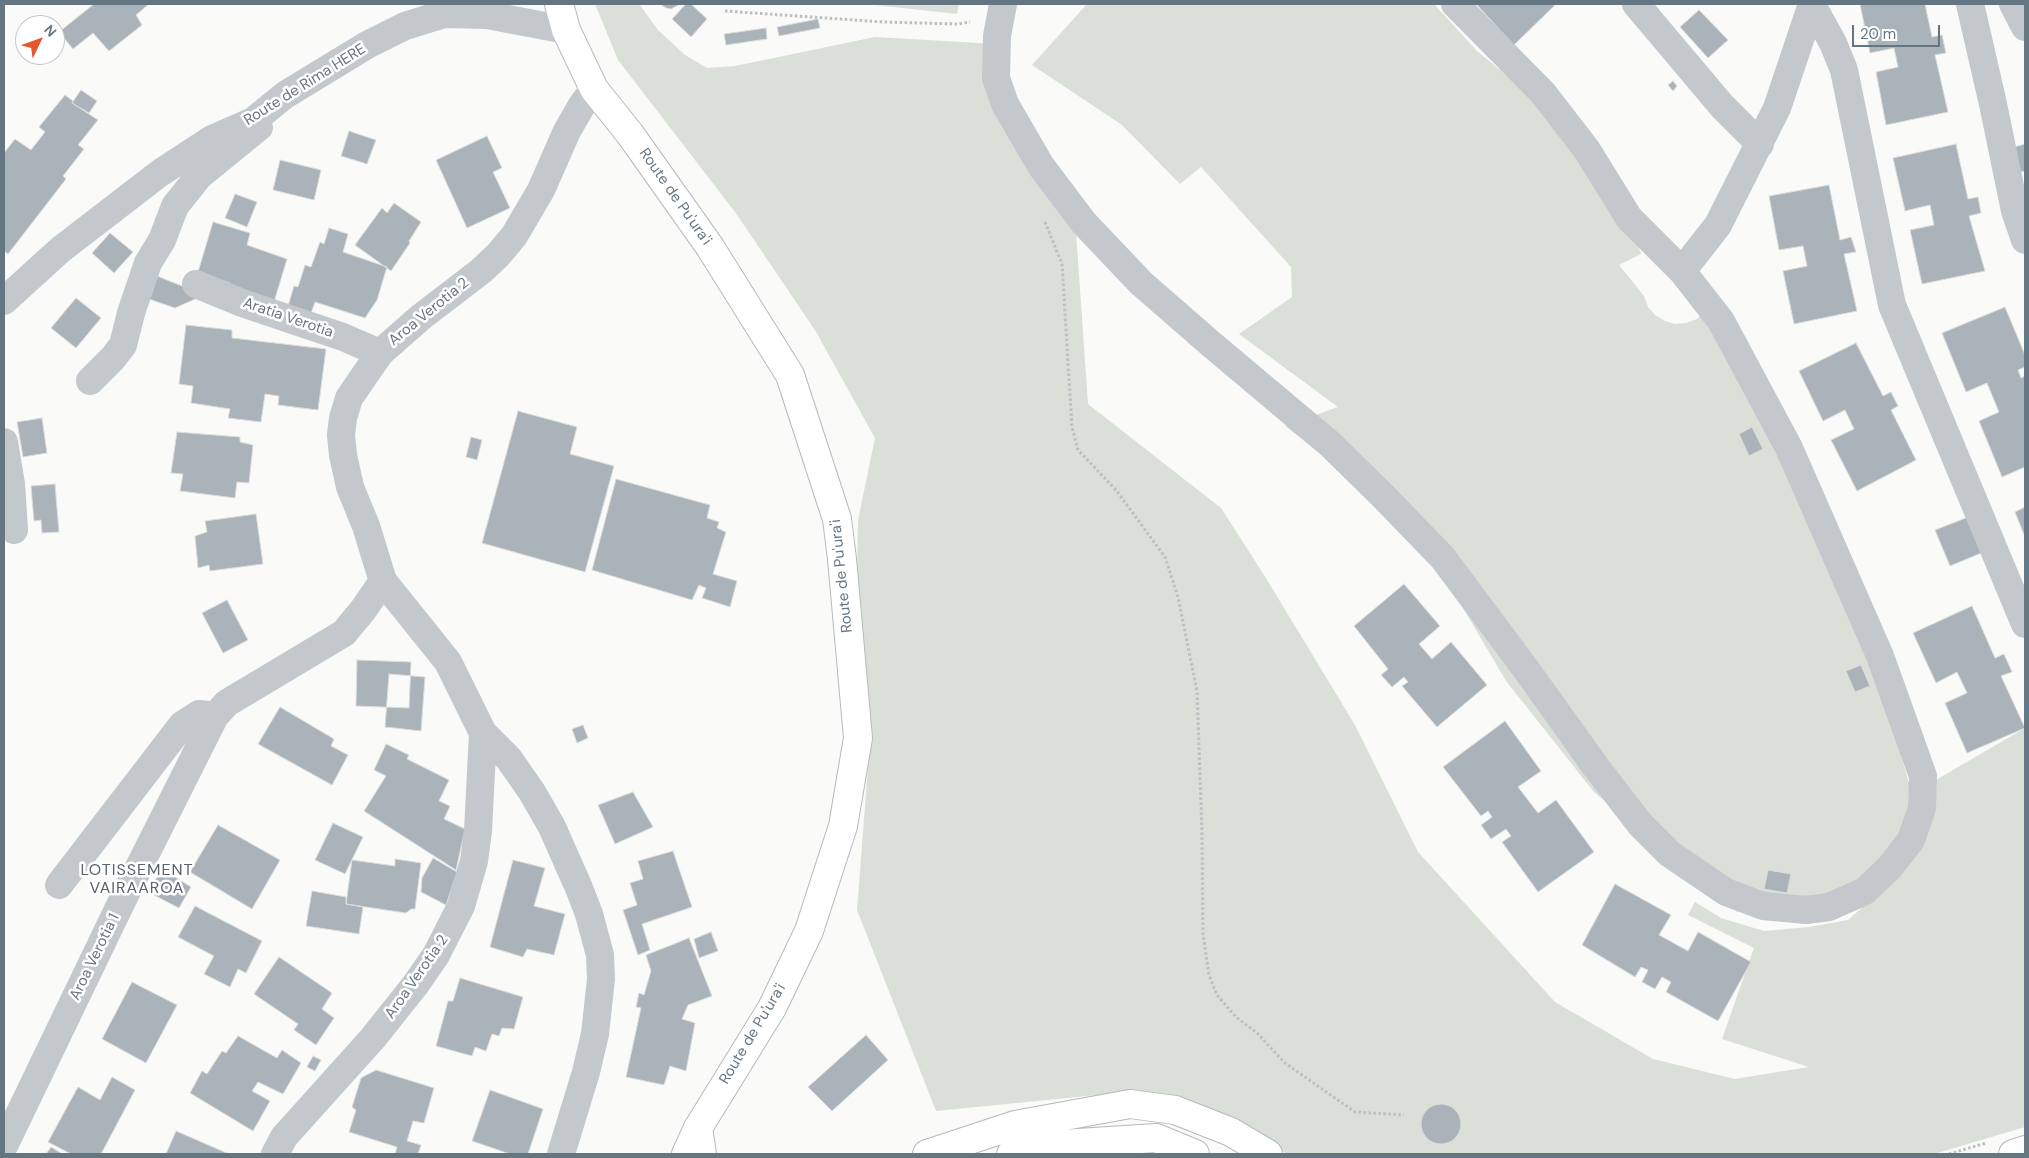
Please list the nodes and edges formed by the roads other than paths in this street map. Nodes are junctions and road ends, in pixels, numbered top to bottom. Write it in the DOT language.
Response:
graph roads {
  1 [pos="560,4"];
  2 [pos="1455,4"];
  3 [pos="1636,4"];
  4 [pos="1812,4"];
  5 [pos="1970,4"];
  6 [pos="2013,4"];
  7 [pos="1002,8"];
  8 [pos="2025,27"];
  9 [pos="566,30"];
  10 [pos="594,89"];
  11 [pos="284,94"];
  12 [pos="1760,144"];
  13 [pos="2025,240"];
  14 [pos="1682,271"];
  15 [pos="196,284"];
  16 [pos="4,301"];
  17 [pos="380,353"];
  18 [pos="90,381"];
  19 [pos="4,442"];
  20 [pos="14,530"];
  21 [pos="383,581"];
  22 [pos="2025,624"];
  23 [pos="215,716"];
  24 [pos="483,733"];
  25 [pos="59,885"];
  26 [pos="698,1128"];
  27 [pos="4,1146"];
  28 [pos="2025,1150"];
  29 [pos="275,1154"];
  30 [pos="561,1154"];
  31 [pos="686,1154"];
  32 [pos="702,1154"];
  33 [pos="927,1154"];
  34 [pos="1011,1154"];
  35 [pos="1195,1154"];
  36 [pos="1268,1154"];
  37 [pos="2013,1154"];
  1 -- 9 [label="main road, Route de Pu'ura'i"];
  2 -- 14 [label="street"];
  3 -- 12 [label="street"];
  4 -- 12 [label="street"];
  4 -- 22 [label="street"];
  5 -- 13 [label="street"];
  6 -- 8 [label="street"];
  7 -- 14 [label="street"];
  9 -- 10 [label="main road, Route de Pu'ura'i"];
  9 -- 11 [label="street, Route de Rima HERE"];
  10 -- 17 [label="street, Aroa Verotia 2"];
  10 -- 26 [label="main road, Route de Pu'ura'i"];
  11 -- 16 [label="street, Route de Rima HERE"];
  11 -- 18 [label="street"];
  12 -- 14 [label="street"];
  15 -- 17 [label="street, Aratia Verotia"];
  17 -- 21 [label="street, Aroa Verotia 2"];
  19 -- 20 [label="street"];
  21 -- 23 [label="street, Aroa Verotia 1"];
  21 -- 24 [label="street, Aroa Verotia 2"];
  23 -- 25 [label="street"];
  23 -- 27 [label="street, Aroa Verotia 1"];
  24 -- 29 [label="street, Aroa Verotia 2"];
  24 -- 30 [label="street, Aroa Verotia 2"];
  26 -- 31 [label="main road, Route de Pu'ura'i"];
  26 -- 32 [label="main road"];
  28 -- 37 [label="main road"];
  33 -- 36 [label="main road"];
  34 -- 35 [label="main road"];
}
